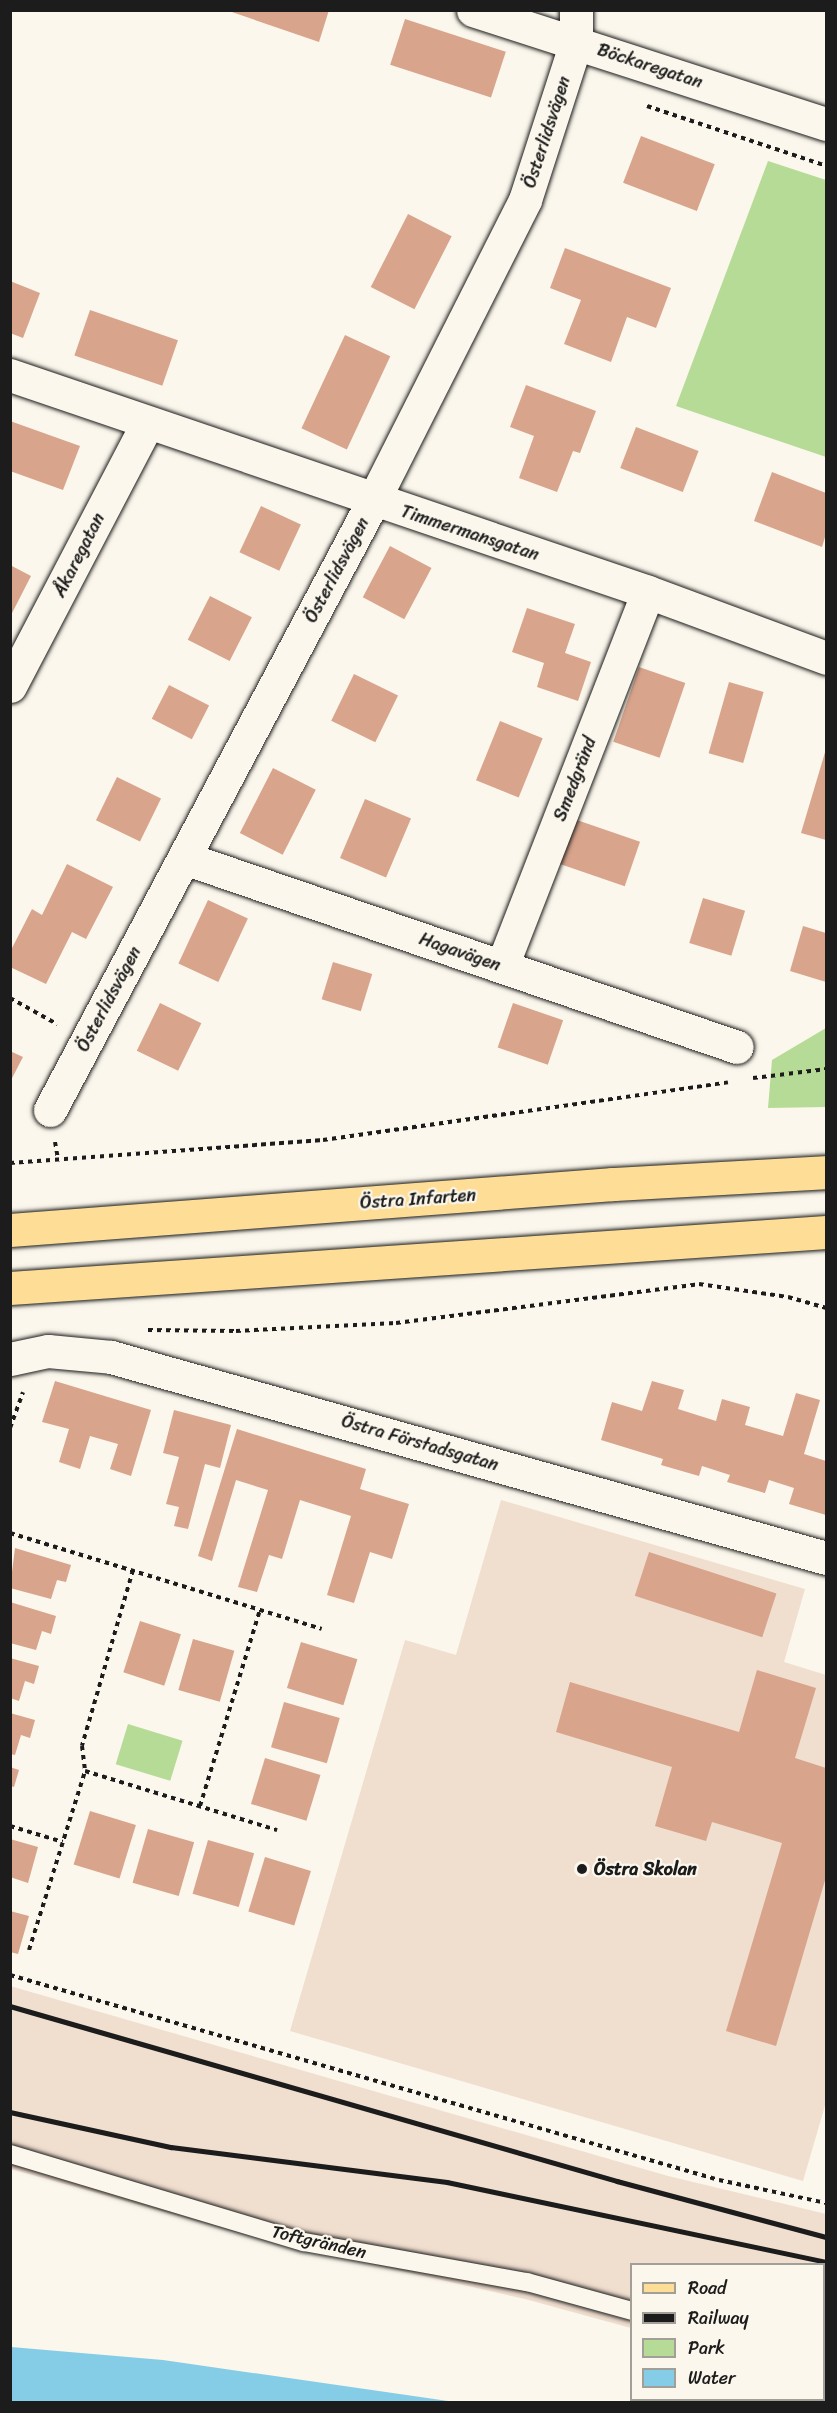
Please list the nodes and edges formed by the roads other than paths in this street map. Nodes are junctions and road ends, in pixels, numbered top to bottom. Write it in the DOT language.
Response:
graph roads {
  1 [pos="473,10"];
  2 [pos="576,26"];
  3 [pos="826,124"];
  4 [pos="10,375"];
  5 [pos="147,424"];
  6 [pos="373,501"];
  7 [pos="648,592"];
  8 [pos="826,658"];
  9 [pos="10,686"];
  10 [pos="184,858"];
  11 [pos="502,966"];
  12 [pos="737,1047"];
  13 [pos="50,1110"];
  14 [pos="826,1173"];
  15 [pos="10,1230"];
  16 [pos="826,1232"];
  17 [pos="10,1288"];
  18 [pos="10,1359"];
  19 [pos="826,1558"];
  20 [pos="10,2154"];
  21 [pos="630,2310"];
  1 -- 2 [label="street, Böckaregatan"];
  2 -- 3 [label="street, Böckaregatan"];
  2 -- 6 [label="street, Österlidsvägen"];
  4 -- 5 [label="street, Timmermansgatan"];
  5 -- 6 [label="street, Timmermansgatan"];
  5 -- 9 [label="street, Åkaregatan"];
  6 -- 7 [label="street, Timmermansgatan"];
  6 -- 10 [label="street, Österlidsvägen"];
  7 -- 8 [label="street, Timmermansgatan"];
  7 -- 11 [label="street, Smedgränd"];
  10 -- 11 [label="street, Hagavägen"];
  10 -- 13 [label="street, Österlidsvägen"];
  11 -- 12 [label="street, Hagavägen"];
  14 -- 15 [label="main road, Östra Infarten"];
  16 -- 17 [label="main road"];
  18 -- 19 [label="street, Östra Förstadsgatan"];
  20 -- 21 [label="lane, Toftgränden"];
}
